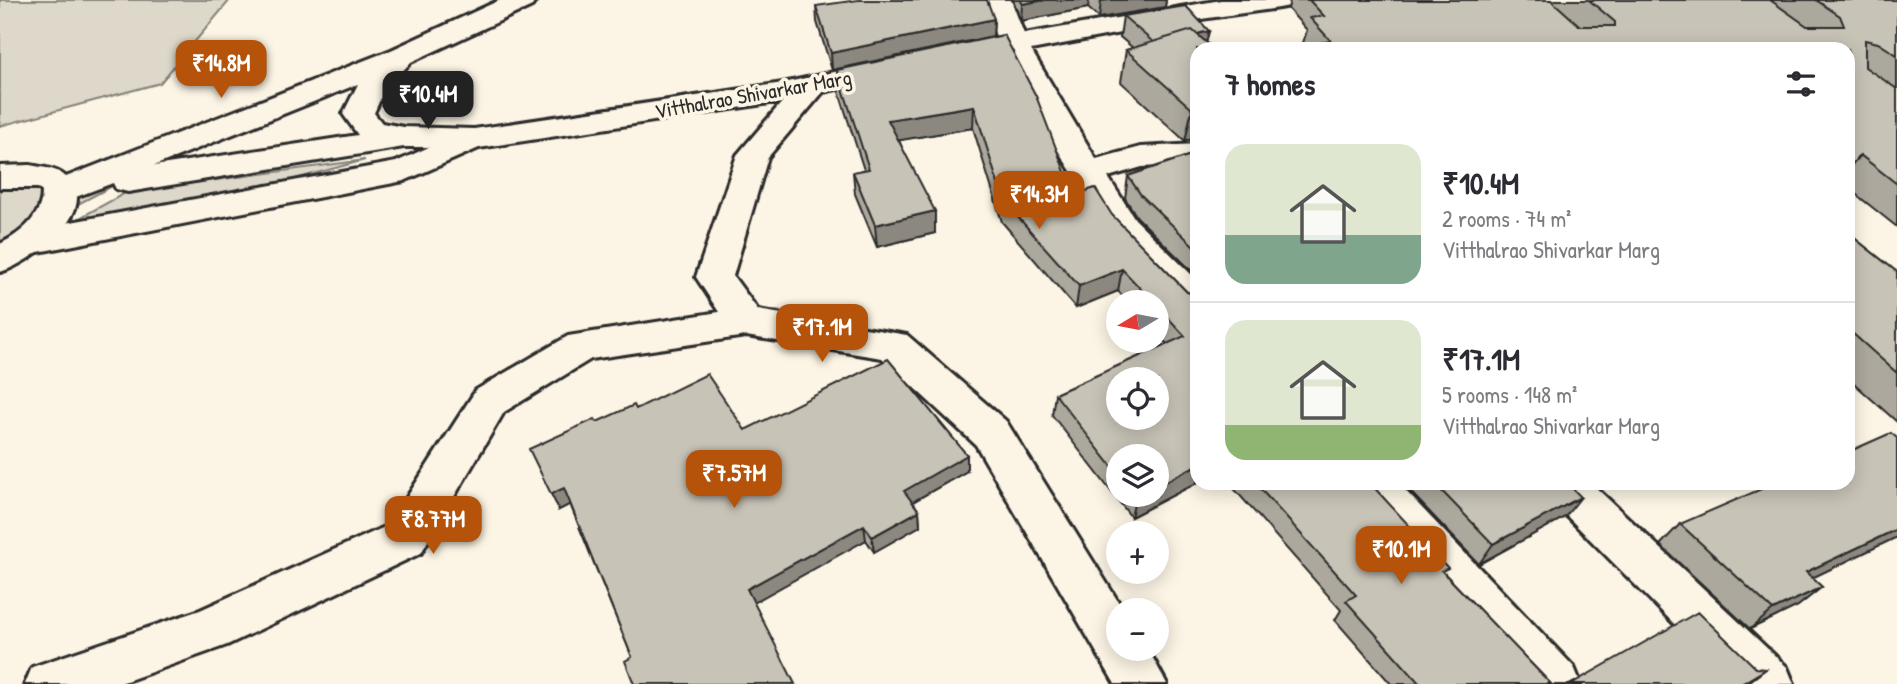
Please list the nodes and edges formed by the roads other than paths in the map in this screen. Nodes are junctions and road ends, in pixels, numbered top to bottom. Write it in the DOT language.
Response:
graph roads {
  1 [pos="522,0"];
  2 [pos="996,0"];
  3 [pos="1279,0"];
  4 [pos="1013,43"];
  5 [pos="393,45"];
  6 [pos="812,86"];
  7 [pos="404,137"];
  8 [pos="474,139"];
  9 [pos="1190,154"];
  10 [pos="1087,172"];
  11 [pos="0,177"];
  12 [pos="47,184"];
  13 [pos="33,241"];
  14 [pos="0,260"];
  15 [pos="1190,296"];
  16 [pos="746,322"];
  17 [pos="1377,490"];
  18 [pos="1569,490"];
  19 [pos="1106,625"];
  20 [pos="1128,661"];
  21 [pos="50,684"];
  22 [pos="1142,684"];
  23 [pos="1556,684"];
  24 [pos="1769,684"];
  1 -- 5 [label="street"];
  2 -- 4 [label="street"];
  3 -- 4 [label="street, Vitthalrao Shivarkar Marg"];
  4 -- 6 [label="street, Vitthalrao Shivarkar Marg"];
  4 -- 10 [label="street"];
  5 -- 7 [label="street"];
  5 -- 12 [label="street"];
  6 -- 8 [label="street, Vitthalrao Shivarkar Marg"];
  6 -- 16 [label="street"];
  7 -- 8 [label="street"];
  7 -- 12 [label="street"];
  8 -- 13 [label="street"];
  9 -- 10 [label="street"];
  10 -- 15 [label="street"];
  11 -- 12 [label="street"];
  12 -- 13 [label="street"];
  13 -- 14 [label="street"];
  16 -- 19 [label="street"];
  16 -- 21 [label="street"];
  17 -- 23 [label="street"];
  18 -- 24 [label="street"];
  20 -- 22 [label="street"];
}
